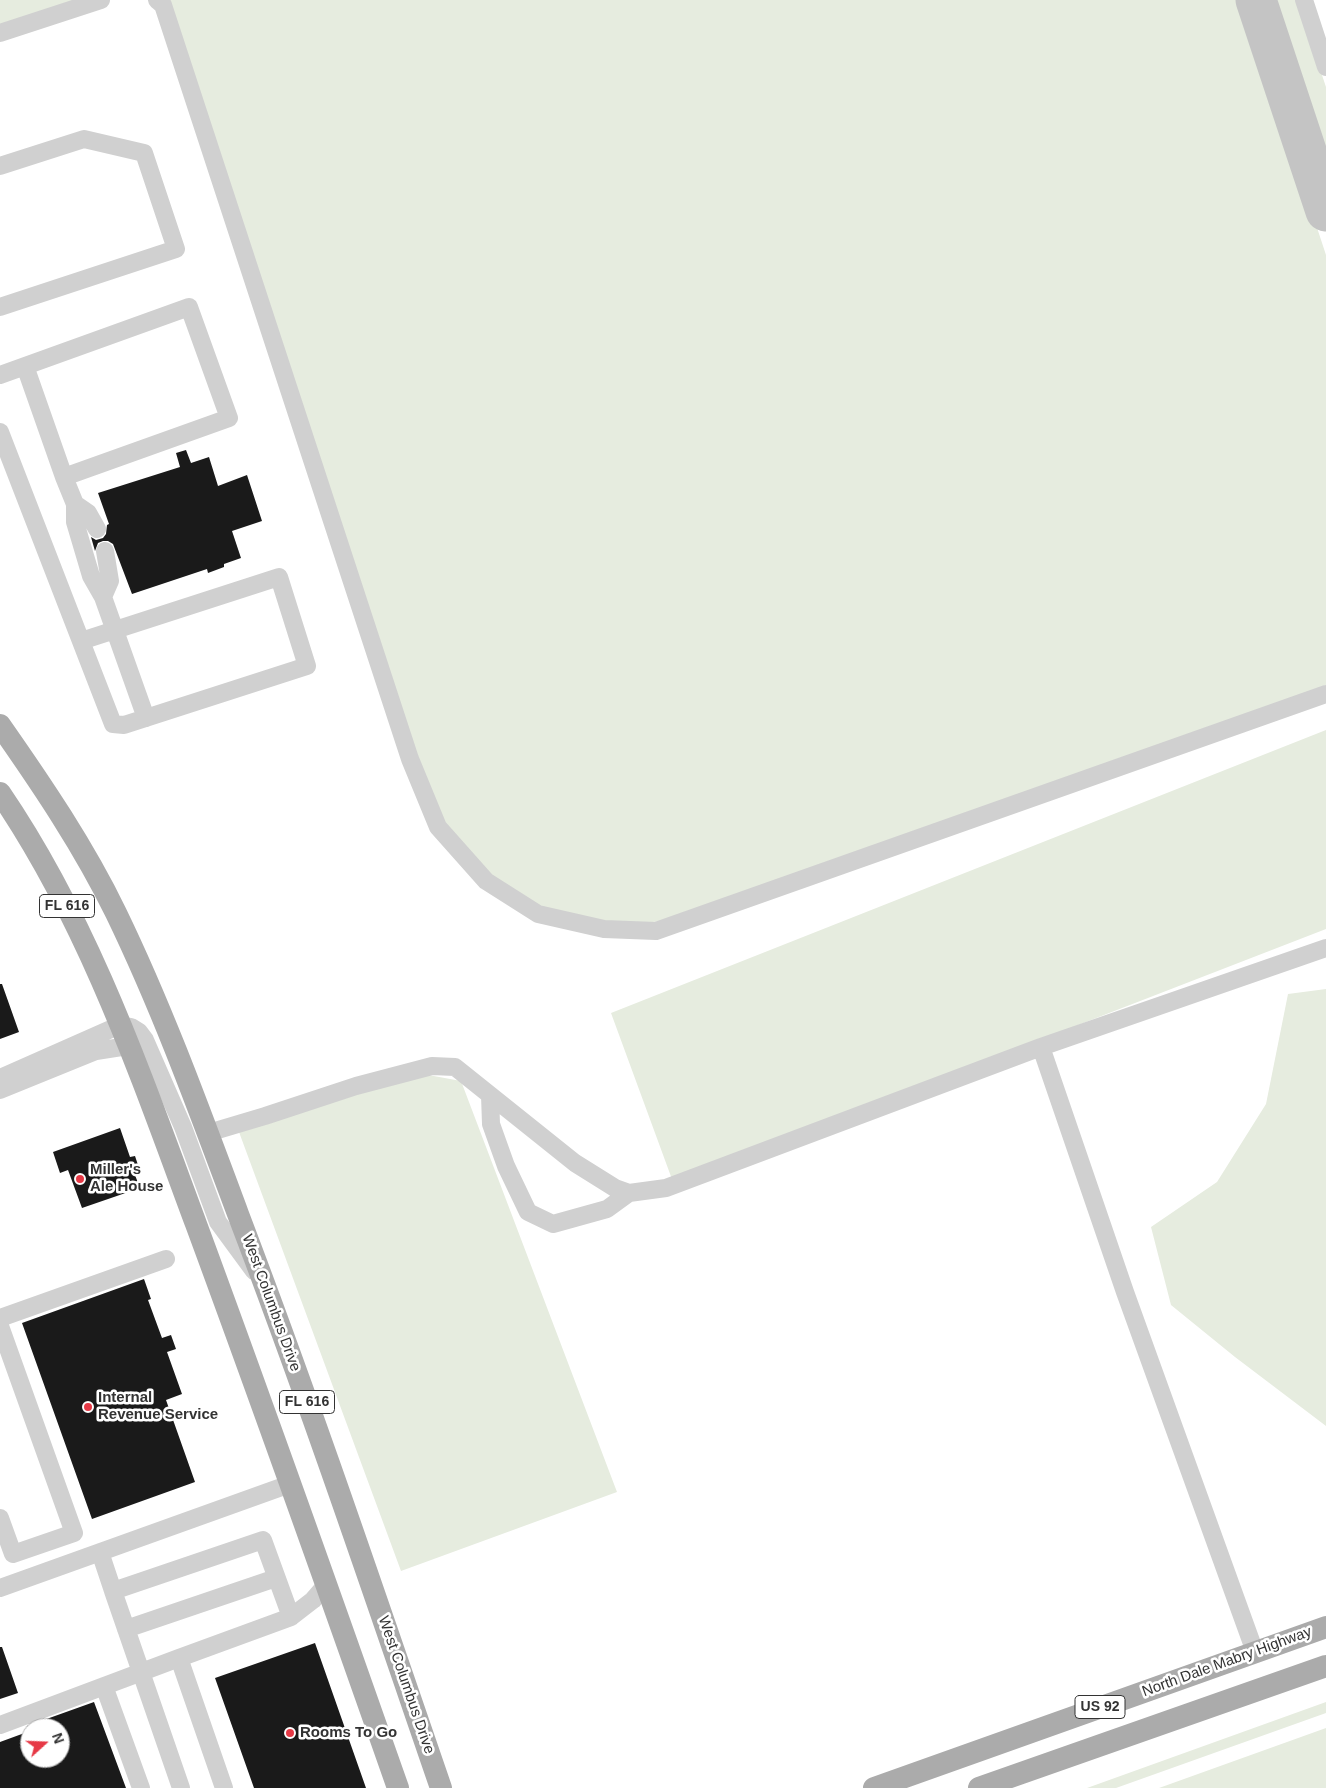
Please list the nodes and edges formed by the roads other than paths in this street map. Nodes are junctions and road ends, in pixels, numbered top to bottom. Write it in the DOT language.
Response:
graph roads {
  1 [pos="101,0"];
  2 [pos="157,0"];
  3 [pos="1304,0"];
  4 [pos="0,33"];
  5 [pos="1326,67"];
  6 [pos="0,166"];
  7 [pos="0,307"];
  8 [pos="25,366"];
  9 [pos="0,375"];
  10 [pos="0,432"];
  11 [pos="64,477"];
  12 [pos="75,504"];
  13 [pos="97,529"];
  14 [pos="105,551"];
  15 [pos="102,597"];
  16 [pos="114,630"];
  17 [pos="81,641"];
  18 [pos="1326,694"];
  19 [pos="146,718"];
  20 [pos="0,725"];
  21 [pos="0,793"];
  22 [pos="1326,948"];
  23 [pos="124,1035"];
  24 [pos="1041,1048"];
  25 [pos="0,1078"];
  26 [pos="0,1090"];
  27 [pos="490,1095"];
  28 [pos="208,1133"];
  29 [pos="629,1192"];
  30 [pos="166,1259"];
  31 [pos="266,1288"];
  32 [pos="0,1318"];
  33 [pos="0,1326"];
  34 [pos="290,1484"];
  35 [pos="0,1518"];
  36 [pos="100,1552"];
  37 [pos="276,1578"];
  38 [pos="326,1585"];
  39 [pos="0,1588"];
  40 [pos="113,1591"];
  41 [pos="291,1617"];
  42 [pos="1326,1627"];
  43 [pos="126,1629"];
  44 [pos="1255,1652"];
  45 [pos="179,1658"];
  46 [pos="1326,1666"];
  47 [pos="141,1672"];
  48 [pos="104,1686"];
  49 [pos="0,1725"];
  50 [pos="141,1788"];
  51 [pos="182,1788"];
  52 [pos="224,1788"];
  53 [pos="398,1788"];
  54 [pos="441,1788"];
  55 [pos="874,1788"];
  56 [pos="979,1788"];
  1 -- 4 [label="street"];
  2 -- 18 [label="street"];
  3 -- 5 [label="street"];
  6 -- 7 [label="street"];
  8 -- 9 [label="street"];
  8 -- 11 [label="street"];
  8 -- 11 [label="street"];
  10 -- 17 [label="street"];
  11 -- 12 [label="street"];
  12 -- 13 [label="street"];
  12 -- 15 [label="street"];
  14 -- 15 [label="street"];
  15 -- 16 [label="street"];
  16 -- 17 [label="street"];
  16 -- 19 [label="street"];
  16 -- 19 [label="street"];
  17 -- 19 [label="street"];
  20 -- 28 [label="main road, West Columbus Drive / FL 616"];
  21 -- 23 [label="main road, FL 616"];
  22 -- 24 [label="street"];
  23 -- 25 [label="street"];
  23 -- 26 [label="street"];
  23 -- 31 [label="street"];
  23 -- 34 [label="main road, FL 616"];
  24 -- 29 [label="street"];
  24 -- 44 [label="street"];
  27 -- 28 [label="street"];
  27 -- 29 [label="street"];
  27 -- 29 [label="street"];
  28 -- 31 [label="main road, West Columbus Drive / FL 616"];
  30 -- 32 [label="street"];
  31 -- 54 [label="main road, West Columbus Drive / FL 616"];
  33 -- 35 [label="street"];
  34 -- 36 [label="street"];
  34 -- 38 [label="main road, FL 616"];
  36 -- 39 [label="street"];
  36 -- 40 [label="street"];
  37 -- 40 [label="street"];
  37 -- 41 [label="street"];
  37 -- 43 [label="street"];
  38 -- 41 [label="street"];
  38 -- 53 [label="main road, FL 616"];
  40 -- 43 [label="street"];
  41 -- 45 [label="street"];
  42 -- 44 [label="main road, North Dale Mabry Highway / US 92"];
  43 -- 47 [label="street"];
  44 -- 55 [label="main road, North Dale Mabry Highway / US 92"];
  45 -- 47 [label="street"];
  45 -- 52 [label="street"];
  46 -- 56 [label="main road, US 92"];
  47 -- 48 [label="street"];
  47 -- 51 [label="street"];
  48 -- 49 [label="street"];
  48 -- 50 [label="street"];
}
